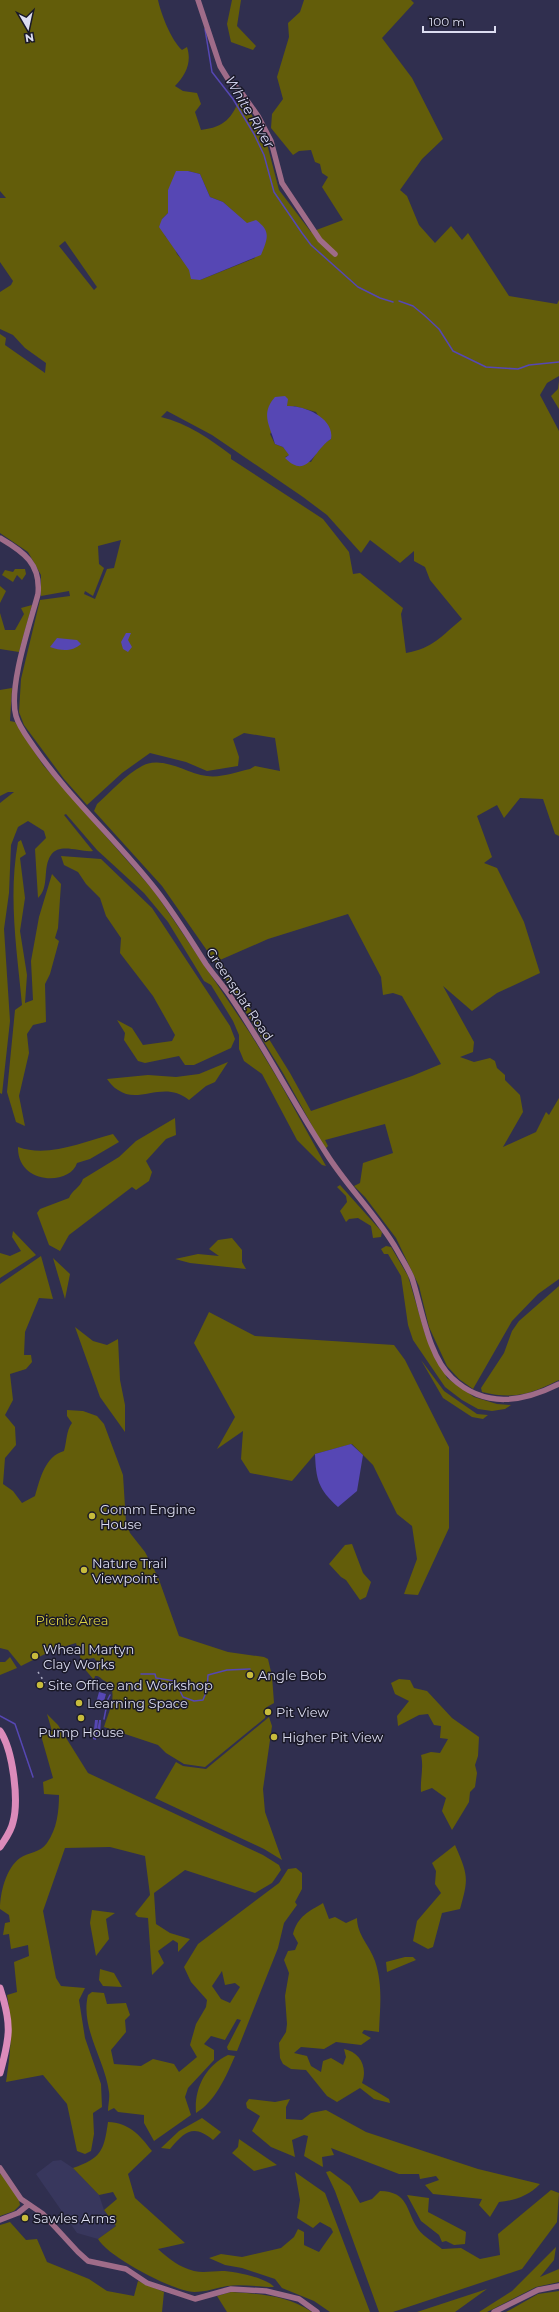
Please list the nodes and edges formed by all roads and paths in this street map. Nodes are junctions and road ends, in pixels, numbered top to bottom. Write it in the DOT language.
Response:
graph roads {
  1 [pos="198,0"];
  2 [pos="335,254"];
  3 [pos="0,538"];
  4 [pos="559,1384"];
  5 [pos="0,1731"];
  6 [pos="0,1847"];
  7 [pos="0,1988"];
  8 [pos="0,2073"];
  9 [pos="0,2168"];
  10 [pos="28,2205"];
  11 [pos="0,2220"];
  12 [pos="559,2286"];
  13 [pos="317,2312"];
  14 [pos="494,2312"];
  1 -- 2 [label="street"];
  3 -- 4 [label="street, Greensplat Road"];
  5 -- 6 [label="main road"];
  7 -- 8 [label="main road"];
  9 -- 10 [label="street"];
  10 -- 11 [label="street"];
  10 -- 13 [label="street"];
  12 -- 14 [label="street"];
}
